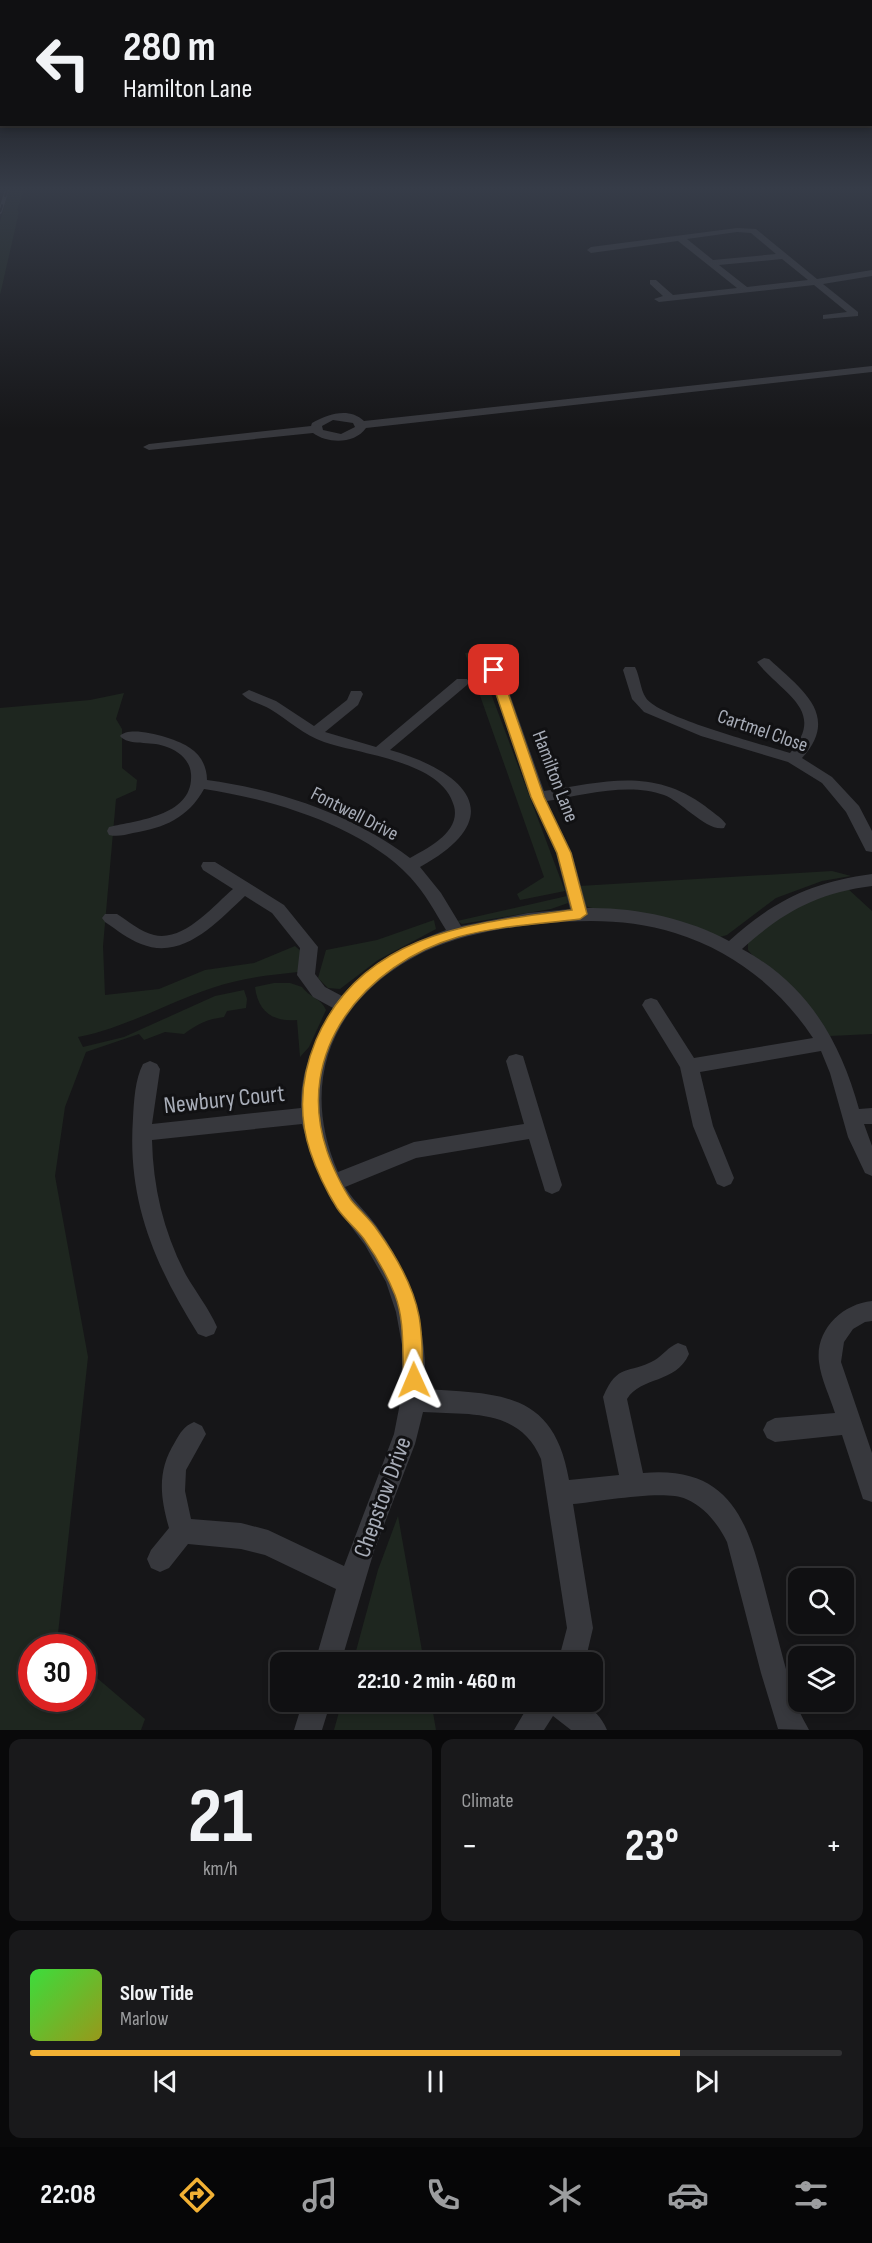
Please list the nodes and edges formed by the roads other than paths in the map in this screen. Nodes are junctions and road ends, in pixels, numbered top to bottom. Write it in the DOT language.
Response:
graph roads {
  1 [pos="717,268"];
  2 [pos="798,268"];
  3 [pos="872,273"];
  4 [pos="653,282"];
  5 [pos="817,282"];
  6 [pos="745,290"];
  7 [pos="671,298"];
  8 [pos="659,299"];
  9 [pos="826,317"];
  10 [pos="872,369"];
  11 [pos="386,422"];
  12 [pos="361,425"];
  13 [pos="316,429"];
  14 [pos="392,435"];
  15 [pos="149,447"];
  16 [pos="489,655"];
  17 [pos="764,662"];
  18 [pos="630,670"];
  19 [pos="462,682"];
  20 [pos="450,693"];
  21 [pos="249,694"];
  22 [pos="356,694"];
  23 [pos="466,700"];
  24 [pos="315,733"];
  25 [pos="127,736"];
  26 [pos="379,752"];
  27 [pos="793,759"];
  28 [pos="200,784"];
  29 [pos="538,797"];
  30 [pos="718,824"];
  31 [pos="115,831"];
  32 [pos="872,847"];
  33 [pos="209,866"];
  34 [pos="408,866"];
  35 [pos="872,880"];
  36 [pos="245,887"];
  37 [pos="580,914"];
  38 [pos="111,918"];
  39 [pos="456,933"];
  40 [pos="731,949"];
  41 [pos="343,1005"];
  42 [pos="651,1005"];
  43 [pos="826,1043"];
  44 [pos="516,1061"];
  45 [pos="690,1066"];
  46 [pos="150,1069"];
  47 [pos="311,1115"];
  48 [pos="872,1116"];
  49 [pos="851,1117"];
  50 [pos="536,1130"];
  51 [pos="142,1133"];
  52 [pos="872,1167"];
  53 [pos="724,1178"];
  54 [pos="333,1183"];
  55 [pos="552,1185"];
  56 [pos="872,1311"];
  57 [pos="206,1327"];
  58 [pos="678,1354"];
  59 [pos="413,1400"];
  60 [pos="849,1423"];
  61 [pos="776,1430"];
  62 [pos="194,1434"];
  63 [pos="633,1485"];
  64 [pos="872,1490"];
  65 [pos="558,1493"];
  66 [pos="182,1531"];
  67 [pos="160,1559"];
  68 [pos="351,1583"];
  69 [pos="331,1652"];
  70 [pos="575,1652"];
  71 [pos="314,1712"];
  72 [pos="540,1712"];
  73 [pos="570,1712"];
  74 [pos="308,1730"];
  75 [pos="528,1730"];
  76 [pos="593,1730"];
  77 [pos="795,1730"];
  1 -- 6 [label="street"];
  2 -- 5 [label="street"];
  3 -- 5 [label="street"];
  4 -- 7 [label="street"];
  5 -- 6 [label="street"];
  5 -- 9 [label="street"];
  6 -- 7 [label="street"];
  7 -- 8 [label="street"];
  10 -- 11 [label="street"];
  11 -- 12 [label="street"];
  11 -- 14 [label="street"];
  12 -- 13 [label="street"];
  12 -- 13 [label="street"];
  13 -- 15 [label="street"];
  16 -- 29 [label="street, Hamilton Lane"];
  17 -- 27 [label="street"];
  18 -- 27 [label="street, Cartmel Close"];
  19 -- 20 [label="street"];
  20 -- 23 [label="street"];
  20 -- 26 [label="street"];
  21 -- 24 [label="street"];
  22 -- 24 [label="street"];
  24 -- 26 [label="street"];
  25 -- 28 [label="street"];
  26 -- 34 [label="street"];
  27 -- 32 [label="street, Cartmel Close"];
  28 -- 31 [label="street"];
  28 -- 34 [label="street, Fontwell Drive"];
  29 -- 30 [label="street"];
  29 -- 37 [label="street, Hamilton Lane"];
  33 -- 36 [label="street"];
  34 -- 39 [label="street, Fontwell Drive"];
  35 -- 40 [label="street"];
  36 -- 38 [label="street"];
  36 -- 41 [label="street"];
  37 -- 39 [label="street, Chepstow Drive"];
  37 -- 40 [label="street, Chepstow Drive"];
  39 -- 41 [label="street, Chepstow Drive"];
  40 -- 43 [label="street, Chepstow Drive"];
  41 -- 47 [label="street, Chepstow Drive"];
  42 -- 45 [label="street"];
  43 -- 45 [label="street"];
  43 -- 49 [label="street, Chepstow Drive"];
  44 -- 50 [label="street"];
  45 -- 53 [label="street"];
  46 -- 51 [label="street, Newbury Court"];
  47 -- 51 [label="street, Newbury Court"];
  47 -- 54 [label="street, Chepstow Drive"];
  48 -- 49 [label="street"];
  49 -- 52 [label="street, Chepstow Drive"];
  50 -- 54 [label="street"];
  50 -- 55 [label="street"];
  51 -- 57 [label="street, Newbury Court"];
  54 -- 59 [label="street, Chepstow Drive"];
  56 -- 60 [label="street"];
  58 -- 63 [label="street"];
  59 -- 65 [label="street"];
  59 -- 68 [label="street, Chepstow Drive"];
  60 -- 61 [label="street"];
  60 -- 64 [label="street"];
  62 -- 66 [label="street"];
  63 -- 65 [label="street"];
  63 -- 77 [label="street"];
  65 -- 70 [label="street"];
  66 -- 67 [label="street"];
  66 -- 68 [label="street"];
  68 -- 69 [label="street, Chepstow Drive"];
  71 -- 74 [label="street"];
  72 -- 75 [label="street"];
  73 -- 76 [label="street"];
}
